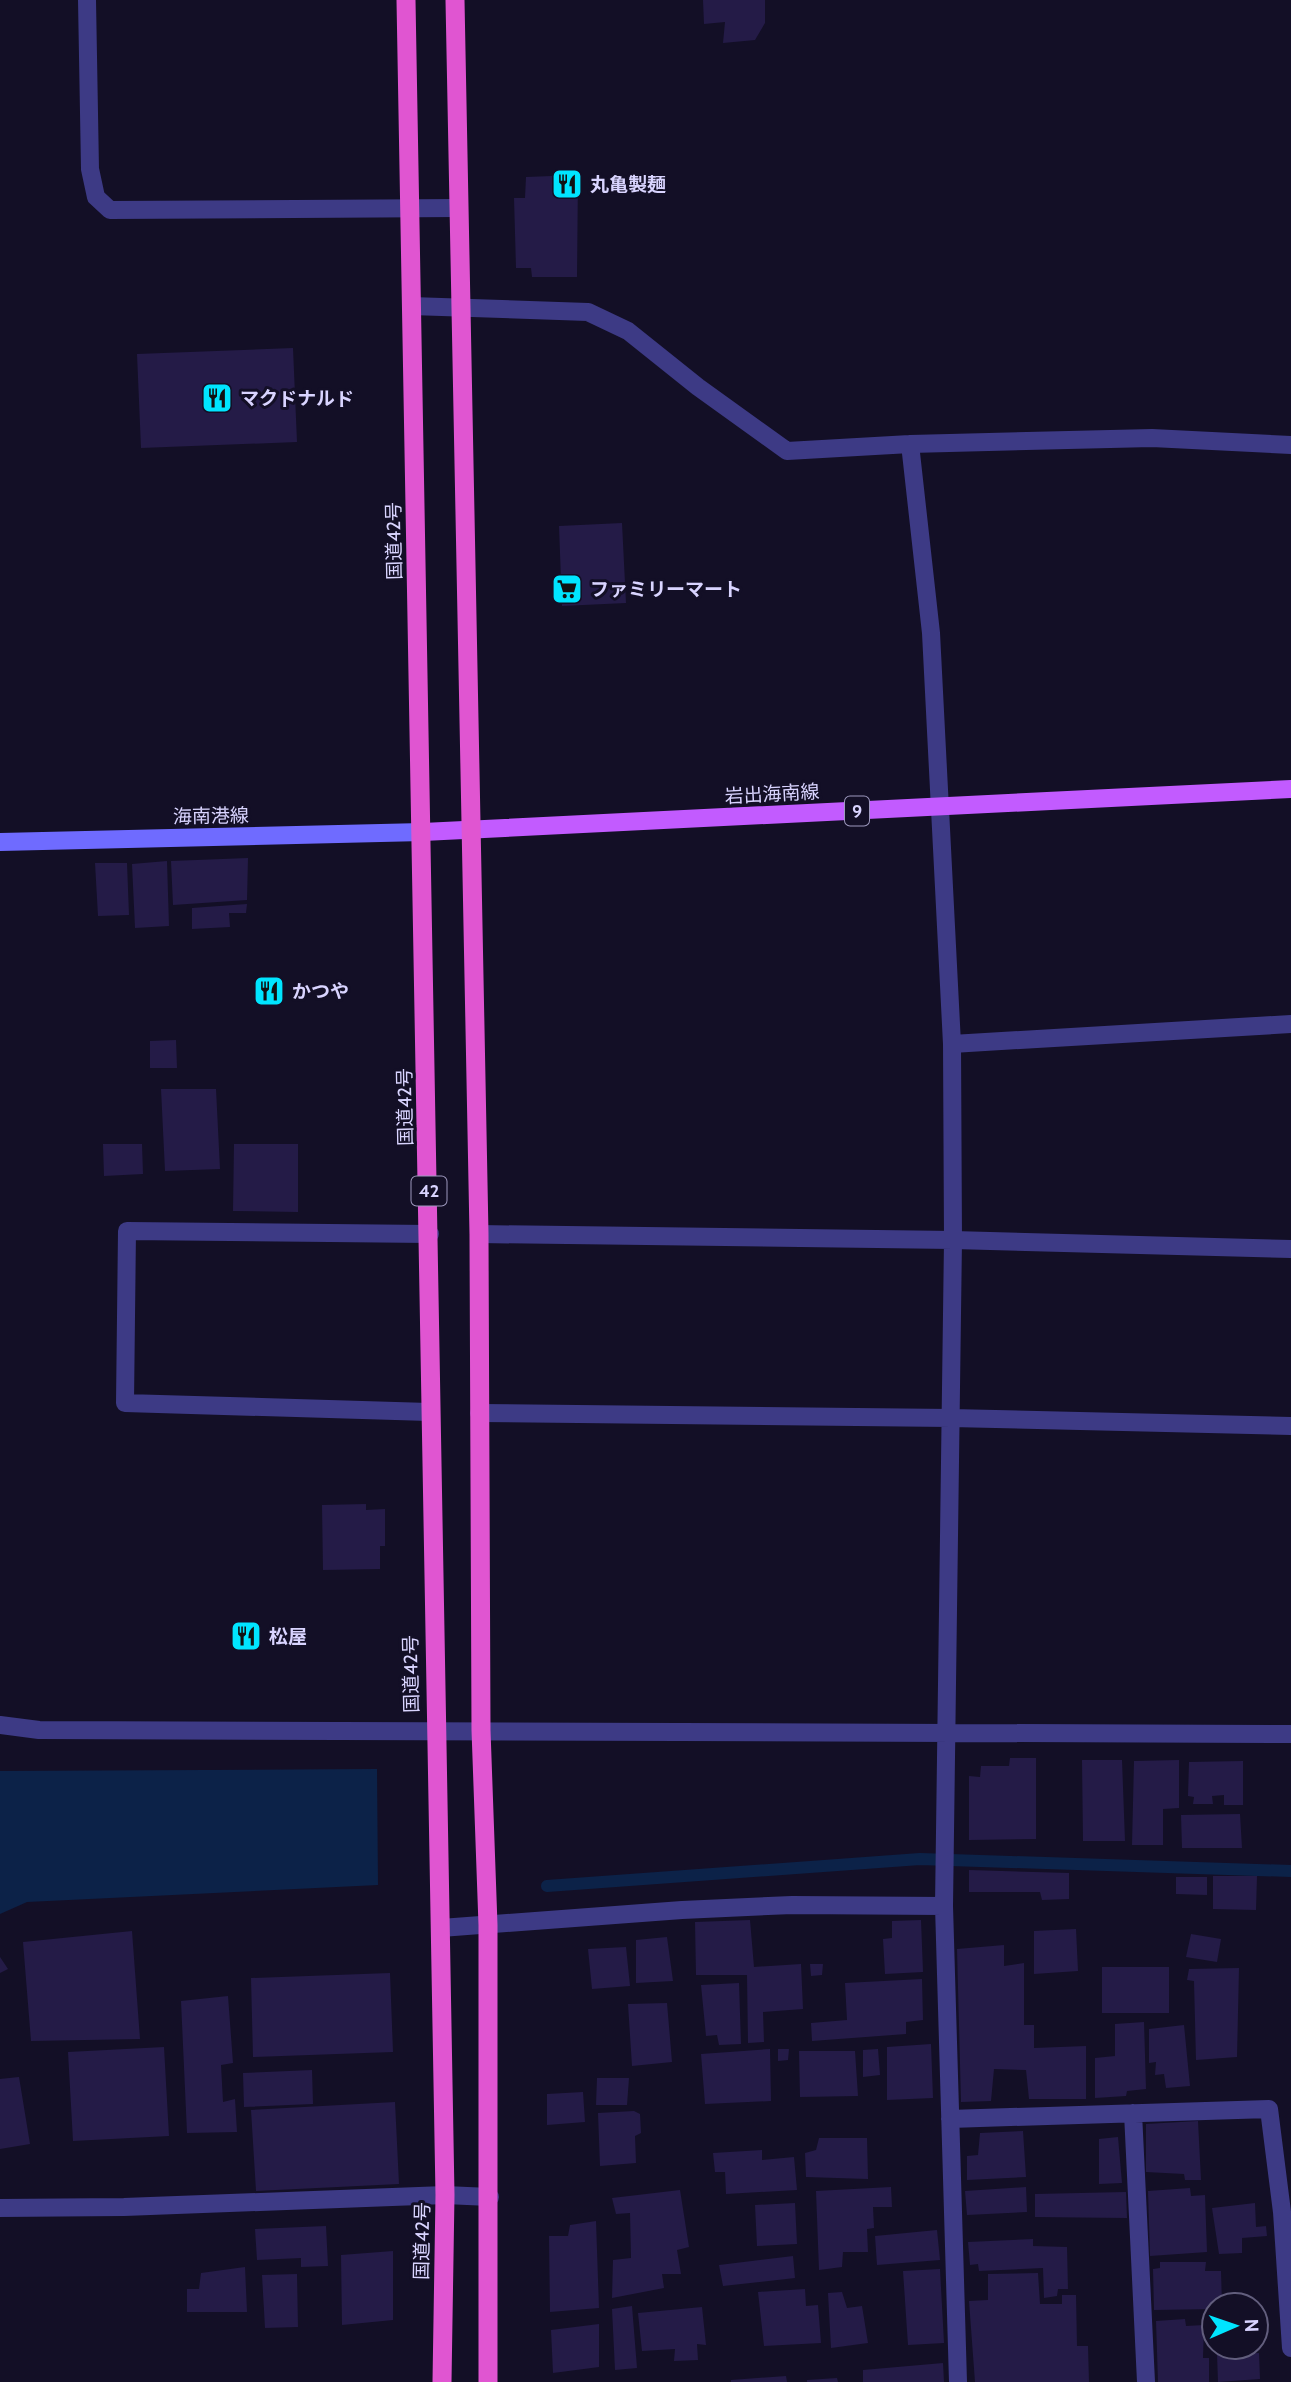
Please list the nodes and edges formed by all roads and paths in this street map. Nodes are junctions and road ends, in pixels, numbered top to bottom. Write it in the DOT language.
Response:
graph roads {
  1 [pos="87,0"];
  2 [pos="406,0"];
  3 [pos="455,0"];
  4 [pos="409,208"];
  5 [pos="459,208"];
  6 [pos="411,306"];
  7 [pos="462,308"];
  8 [pos="910,444"];
  9 [pos="1291,445"];
  10 [pos="1291,789"];
  11 [pos="939,807"];
  12 [pos="472,830"];
  13 [pos="423,832"];
  14 [pos="0,842"];
  15 [pos="1291,1024"];
  16 [pos="952,1044"];
  17 [pos="430,1234"];
  18 [pos="480,1234"];
  19 [pos="953,1240"];
  20 [pos="1291,1249"];
  21 [pos="429,1412"];
  22 [pos="479,1413"];
  23 [pos="951,1418"];
  24 [pos="1291,1426"];
  25 [pos="0,1725"];
  26 [pos="435,1730"];
  27 [pos="481,1730"];
  28 [pos="947,1733"];
  29 [pos="1291,1734"];
  30 [pos="944,1906"];
  31 [pos="488,1926"];
  32 [pos="441,1928"];
  33 [pos="1133,2113"];
  34 [pos="950,2119"];
  35 [pos="445,2195"];
  36 [pos="489,2197"];
  37 [pos="0,2207"];
  38 [pos="1291,2348"];
  39 [pos="442,2382"];
  40 [pos="488,2382"];
  41 [pos="958,2382"];
  42 [pos="1146,2382"];
  1 -- 4 [label="street"];
  2 -- 4 [label="highway, 国道42号 / 42"];
  3 -- 5 [label="highway"];
  4 -- 5 [label="street"];
  4 -- 6 [label="highway, 国道42号 / 42"];
  5 -- 7 [label="highway"];
  6 -- 7 [label="street"];
  6 -- 13 [label="highway, 国道42号 / 42"];
  7 -- 8 [label="street"];
  7 -- 12 [label="highway"];
  8 -- 9 [label="street"];
  8 -- 11 [label="street"];
  10 -- 11 [label="main road, 岩出海南線 / 9"];
  11 -- 12 [label="main road, 岩出海南線 / 9"];
  11 -- 16 [label="street"];
  12 -- 13 [label="main road, 岩出海南線 / 9"];
  12 -- 18 [label="highway"];
  13 -- 14 [label="main road, 海南港線"];
  13 -- 17 [label="highway, 国道42号 / 42"];
  15 -- 16 [label="street"];
  16 -- 19 [label="street"];
  17 -- 21 [label="highway, 国道42号 / 42"];
  17 -- 21 [label="street"];
  18 -- 19 [label="street"];
  18 -- 22 [label="highway"];
  19 -- 20 [label="street"];
  19 -- 23 [label="street"];
  21 -- 26 [label="highway, 国道42号 / 42"];
  22 -- 23 [label="street"];
  22 -- 27 [label="highway"];
  23 -- 24 [label="street"];
  23 -- 28 [label="street"];
  25 -- 26 [label="street"];
  26 -- 27 [label="street"];
  26 -- 32 [label="highway, 国道42号 / 42"];
  27 -- 28 [label="street"];
  27 -- 31 [label="highway"];
  28 -- 29 [label="street"];
  28 -- 30 [label="street"];
  30 -- 31 [label="street"];
  30 -- 34 [label="street"];
  31 -- 32 [label="street"];
  31 -- 36 [label="highway"];
  32 -- 35 [label="highway, 国道42号 / 42"];
  33 -- 34 [label="street"];
  33 -- 38 [label="street"];
  33 -- 42 [label="street"];
  34 -- 41 [label="street"];
  35 -- 36 [label="street"];
  35 -- 37 [label="street"];
  35 -- 39 [label="highway, 国道42号 / 42"];
  36 -- 40 [label="highway"];
}
